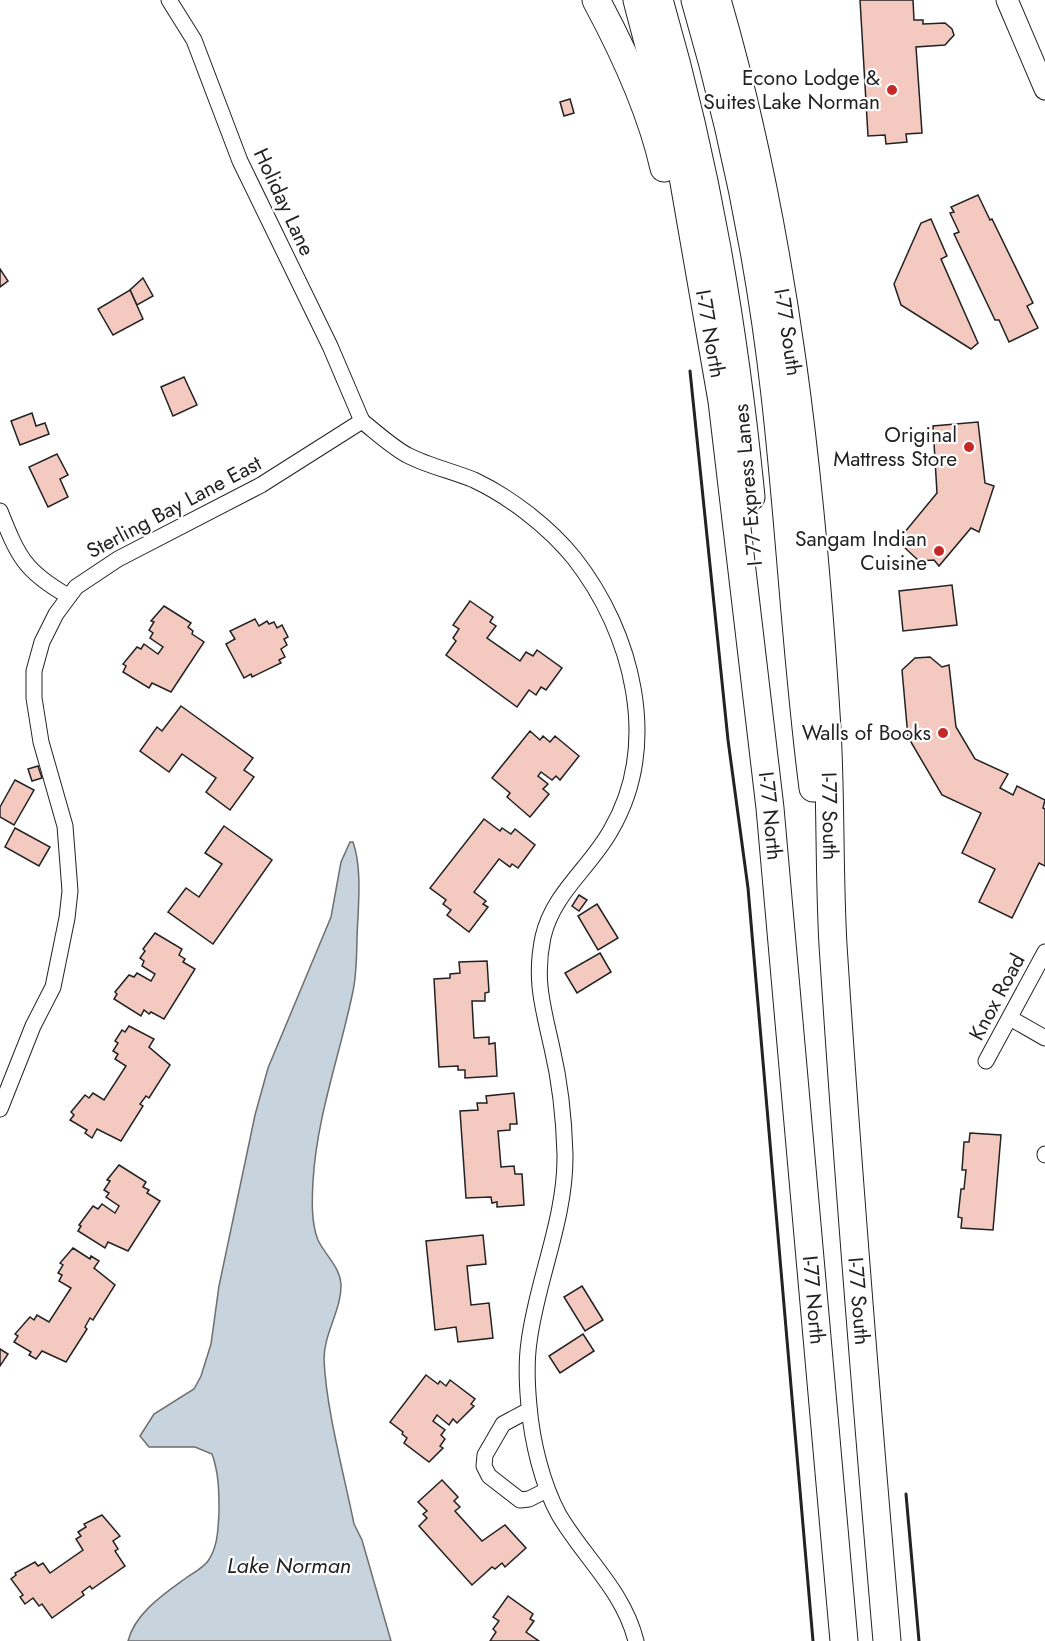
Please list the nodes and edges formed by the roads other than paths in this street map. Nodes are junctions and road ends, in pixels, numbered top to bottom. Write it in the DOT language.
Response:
graph roads {
  1 [pos="169,0"];
  2 [pos="596,0"];
  3 [pos="637,0"];
  4 [pos="659,0"];
  5 [pos="695,0"];
  6 [pos="717,0"];
  7 [pos="733,0"];
  8 [pos="1007,0"];
  9 [pos="1045,89"];
  10 [pos="757,154"];
  11 [pos="701,272"];
  12 [pos="362,421"];
  13 [pos="0,511"];
  14 [pos="68,596"];
  15 [pos="762,726"];
  16 [pos="833,940"];
  17 [pos="1045,952"];
  18 [pos="1010,1018"];
  19 [pos="1045,1038"];
  20 [pos="986,1061"];
  21 [pos="0,1109"];
  22 [pos="529,1410"];
  23 [pos="547,1490"];
  24 [pos="636,1641"];
  25 [pos="843,1641"];
  26 [pos="887,1641"];
  1 -- 12 [label="street, Holiday Lane"];
  2 -- 11 [label="highway"];
  3 -- 11 [label="highway, I-77 North"];
  4 -- 15 [label="highway, I 77 Express Lanes"];
  5 -- 16 [label="highway, I 77 Express Lanes"];
  6 -- 10 [label="highway, I-77 South"];
  7 -- 10 [label="highway"];
  8 -- 9 [label="street"];
  10 -- 16 [label="highway, I-77 South"];
  11 -- 15 [label="highway, I-77 North"];
  12 -- 14 [label="street, Sterling Bay Lane East"];
  12 -- 22 [label="street"];
  13 -- 14 [label="street"];
  14 -- 21 [label="street, Sterling Bay Lane East"];
  15 -- 25 [label="highway, I-77 North"];
  16 -- 26 [label="highway, I-77 South"];
  17 -- 18 [label="street, Knox Road"];
  18 -- 19 [label="street"];
  18 -- 20 [label="street, Knox Road"];
  22 -- 23 [label="street"];
  22 -- 23 [label="street"];
  23 -- 24 [label="street"];
}
